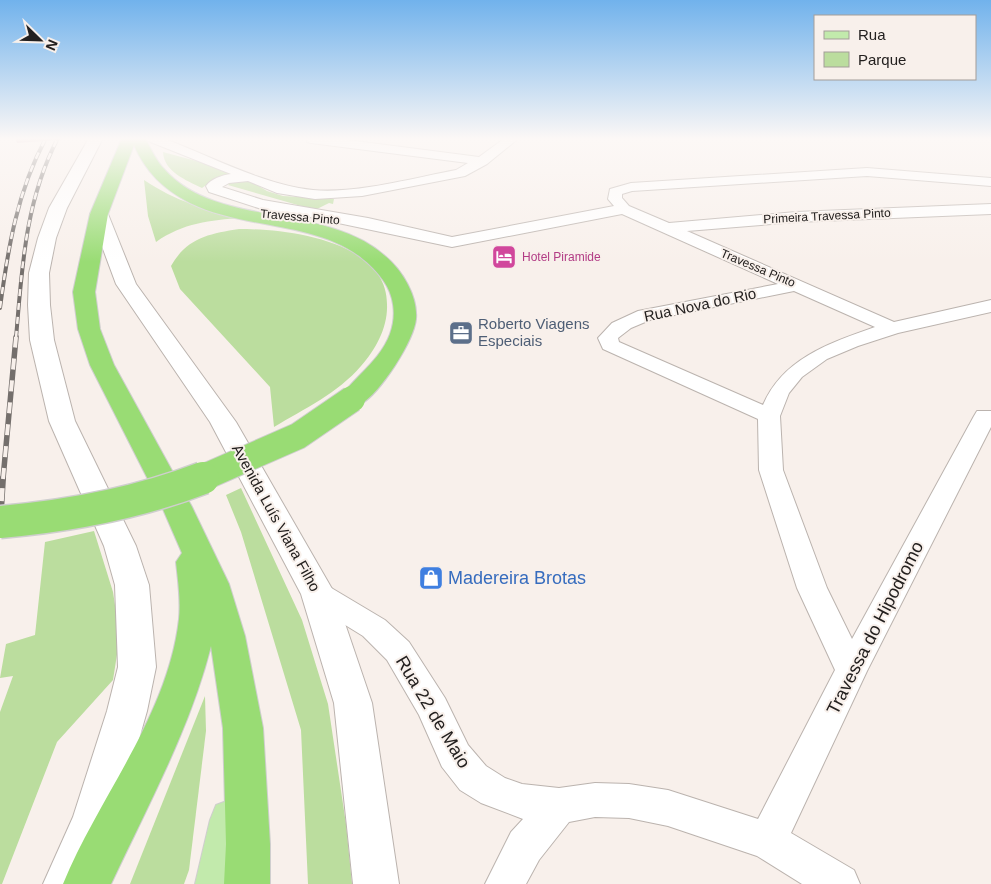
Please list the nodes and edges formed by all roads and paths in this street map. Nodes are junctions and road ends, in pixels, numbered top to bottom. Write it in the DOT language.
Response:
graph roads {
  1 [pos="75,179"];
  2 [pos="113,179"];
  3 [pos="166,179"];
  4 [pos="226,179"];
  5 [pos="257,179"];
  6 [pos="437,179"];
  7 [pos="747,179"];
  8 [pos="963,179"];
  9 [pos="991,182"];
  10 [pos="265,204"];
  11 [pos="624,210"];
  12 [pos="991,210"];
  13 [pos="231,211"];
  14 [pos="99,214"];
  15 [pos="293,215"];
  16 [pos="371,224"];
  17 [pos="664,229"];
  18 [pos="340,236"];
  19 [pos="799,285"];
  20 [pos="991,306"];
  21 [pos="892,328"];
  22 [pos="769,416"];
  23 [pos="985,416"];
  24 [pos="177,508"];
  25 [pos="0,522"];
  26 [pos="318,594"];
  27 [pos="851,670"];
  28 [pos="243,728"];
  29 [pos="560,806"];
  30 [pos="767,841"];
  31 [pos="66,884"];
  32 [pos="86,884"];
  33 [pos="218,884"];
  34 [pos="247,884"];
  35 [pos="376,884"];
  36 [pos="505,884"];
  37 [pos="840,884"];
  1 -- 31 [label="main road"];
  2 -- 14 [label="highway"];
  3 -- 13 [label="highway"];
  4 -- 10 [label="street"];
  5 -- 6 [label="street"];
  7 -- 11 [label="street"];
  8 -- 9 [label="street"];
  10 -- 15 [label="street"];
  10 -- 16 [label="street, Travessa Pinto"];
  11 -- 16 [label="street, Travessa Pinto"];
  11 -- 17 [label="street, Travessa Pinto"];
  12 -- 17 [label="street, Primeira Travessa Pinto"];
  13 -- 15 [label="street, Travessa Pinto"];
  13 -- 18 [label="highway"];
  14 -- 24 [label="highway"];
  14 -- 26 [label="main road, Avenida Luís Viana Filho"];
  15 -- 16 [label="street, Travessa Pinto"];
  15 -- 18 [label="street"];
  16 -- 18 [label="street, Travessa Pinto"];
  17 -- 19 [label="street, Travessa Pinto"];
  18 -- 25 [label="highway, bridge"];
  19 -- 21 [label="street, Travessa Pinto"];
  19 -- 22 [label="street, Rua Nova do Rio"];
  20 -- 21 [label="street"];
  21 -- 22 [label="street"];
  22 -- 27 [label="street"];
  23 -- 27 [label="street, Travessa do Hipodromo"];
  24 -- 28 [label="highway"];
  24 -- 32 [label="highway"];
  26 -- 29 [label="street, Rua 22 de Maio"];
  26 -- 35 [label="main road, Avenida Luís Viana Filho"];
  27 -- 30 [label="street, Travessa do Hipodromo"];
  28 -- 33 [label="main road"];
  28 -- 34 [label="highway"];
  29 -- 30 [label="street, Rua 22 de Maio"];
  29 -- 36 [label="street"];
  30 -- 37 [label="street, Rua 22 de Maio"];
}
